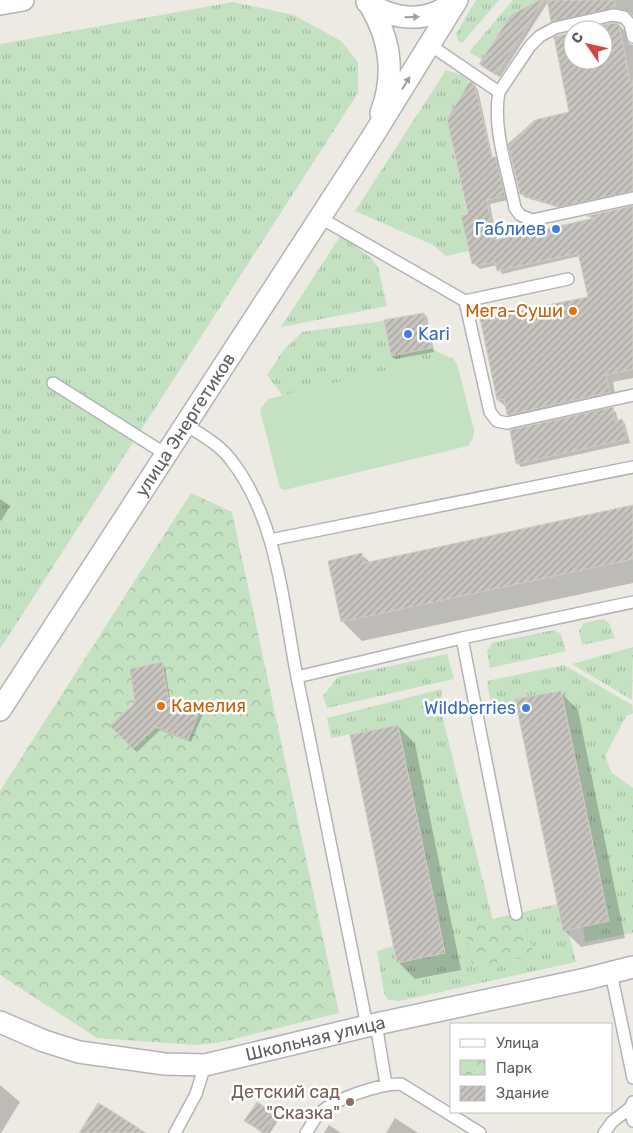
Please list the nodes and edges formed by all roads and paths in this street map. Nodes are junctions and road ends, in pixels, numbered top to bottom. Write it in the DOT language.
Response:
graph roads {
  1 [pos="23,0"];
  2 [pos="456,0"];
  3 [pos="367,1"];
  4 [pos="0,4"];
  5 [pos="633,37"];
  6 [pos="430,45"];
  7 [pos="499,92"];
  8 [pos="371,139"];
  9 [pos="633,198"];
  10 [pos="319,217"];
  11 [pos="568,279"];
  12 [pos="466,301"];
  13 [pos="54,382"];
  14 [pos="633,395"];
  15 [pos="186,425"];
  16 [pos="167,455"];
  17 [pos="633,467"];
  18 [pos="270,540"];
  19 [pos="633,602"];
  20 [pos="462,638"];
  21 [pos="297,677"];
  22 [pos="0,710"];
  23 [pos="516,914"];
  24 [pos="633,967"];
  25 [pos="611,973"];
  26 [pos="0,1022"];
  27 [pos="372,1025"];
  28 [pos="205,1065"];
  29 [pos="633,1078"];
  30 [pos="386,1084"];
  31 [pos="632,1105"];
  32 [pos="633,1121"];
  33 [pos="174,1133"];
  34 [pos="306,1133"];
  35 [pos="480,1133"];
  36 [pos="604,1133"];
  1 -- 4 [label="street"];
  3 -- 2 [label="street, one-way"];
  2 -- 6 [label="street"];
  3 -- 8 [label="street"];
  5 -- 7 [label="lane"];
  6 -- 7 [label="lane"];
  8 -- 6 [label="street, one-way"];
  7 -- 9 [label="lane"];
  8 -- 10 [label="street, улица Энергетиков"];
  10 -- 12 [label="lane"];
  10 -- 15 [label="street, улица Энергетиков"];
  11 -- 12 [label="lane"];
  12 -- 14 [label="lane"];
  13 -- 16 [label="lane"];
  15 -- 16 [label="street, улица Энергетиков"];
  15 -- 18 [label="lane"];
  16 -- 22 [label="street, улица Энергетиков"];
  17 -- 18 [label="lane"];
  18 -- 21 [label="lane"];
  19 -- 20 [label="lane"];
  20 -- 21 [label="lane"];
  20 -- 23 [label="lane"];
  21 -- 27 [label="lane"];
  24 -- 25 [label="street, Школьная улица"];
  25 -- 27 [label="street, Школьная улица"];
  25 -- 29 [label="lane"];
  26 -- 28 [label="street, Школьная улица"];
  27 -- 28 [label="street, Школьная улица"];
  27 -- 30 [label="lane"];
  28 -- 33 [label="lane"];
  30 -- 34 [label="lane"];
  30 -- 35 [label="lane"];
  31 -- 32 [label="lane"];
  31 -- 36 [label="lane"];
}
